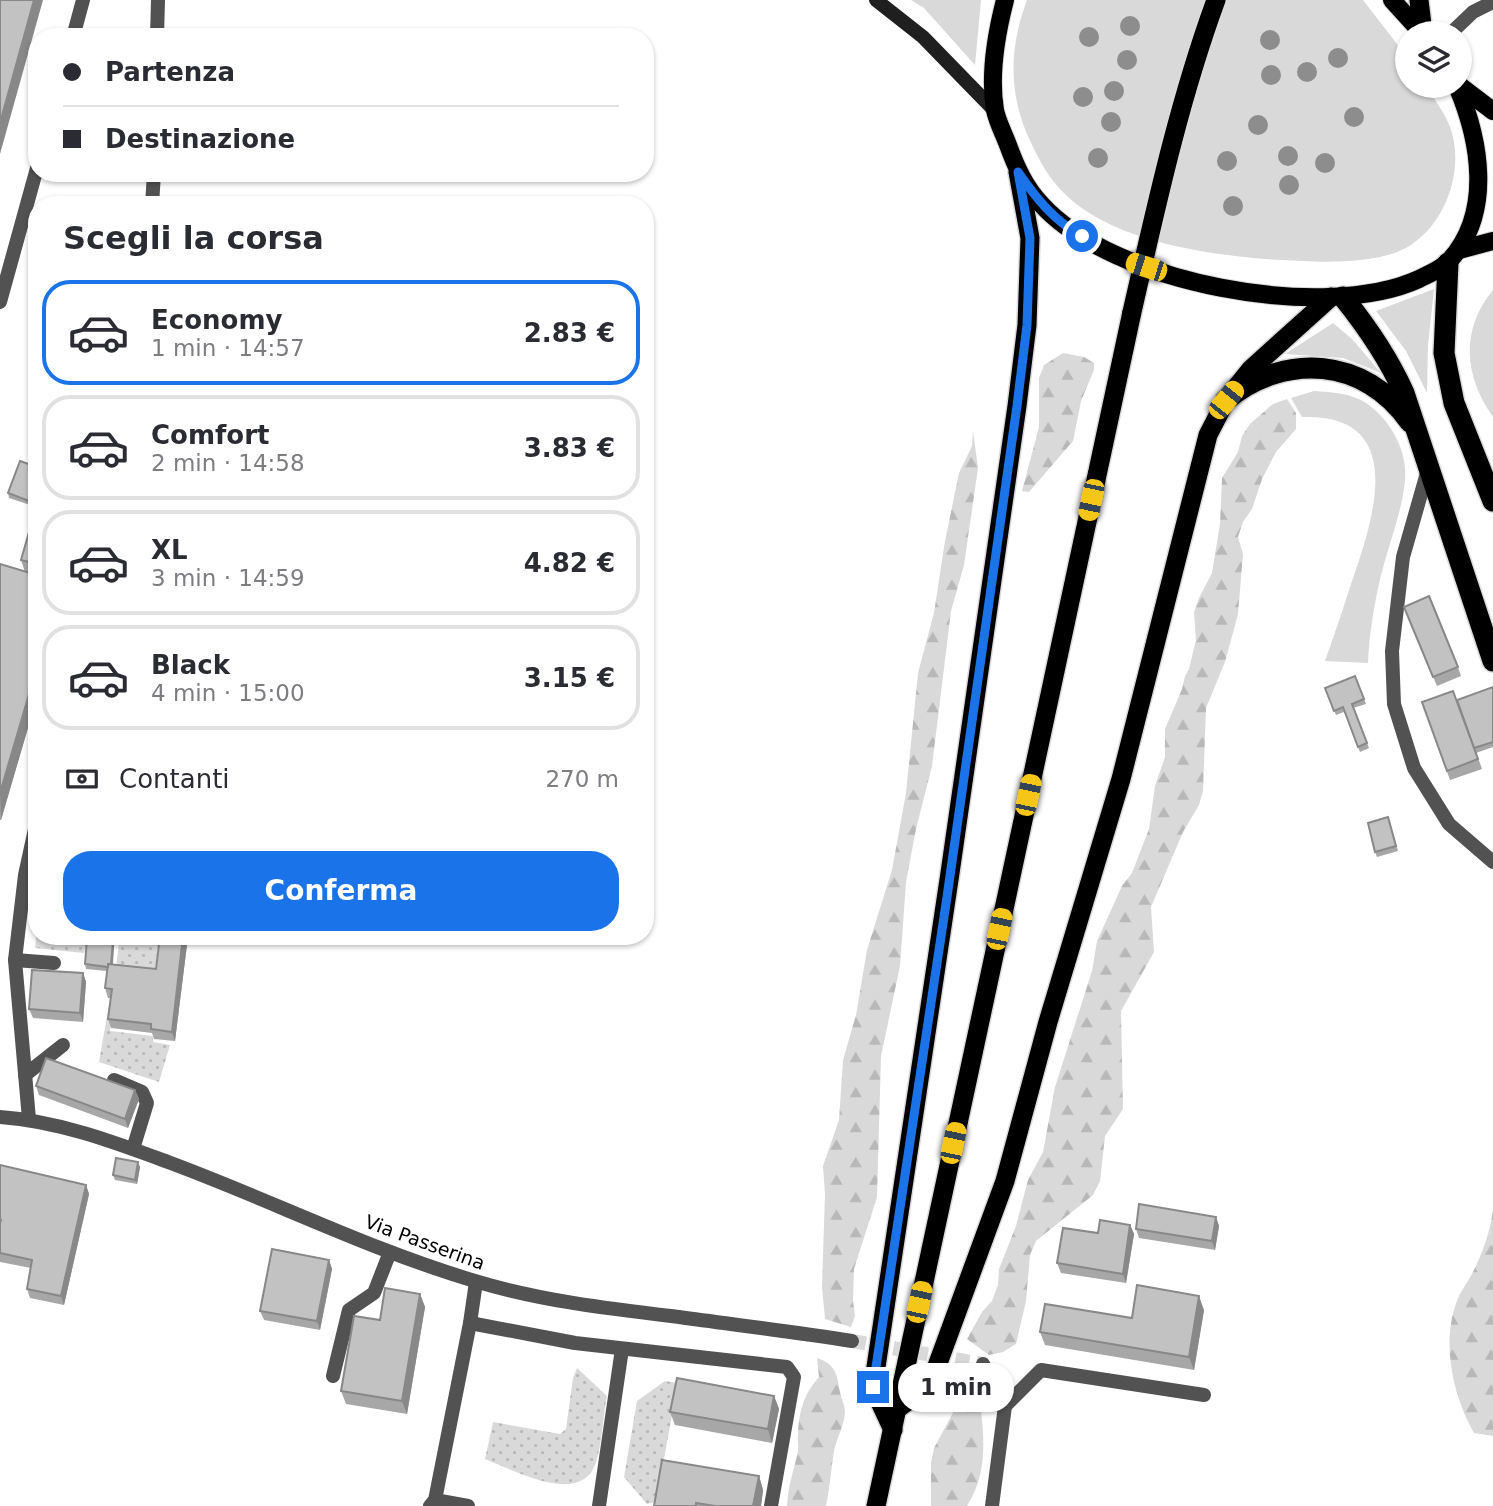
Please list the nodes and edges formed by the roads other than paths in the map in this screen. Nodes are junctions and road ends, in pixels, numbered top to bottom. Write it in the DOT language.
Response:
graph roads {
  1 [pos="83,0"];
  2 [pos="158,0"];
  3 [pos="876,0"];
  4 [pos="1005,0"];
  5 [pos="1216,0"];
  6 [pos="1392,0"];
  7 [pos="1419,0"];
  8 [pos="1493,2"];
  9 [pos="1411,21"];
  10 [pos="1421,21"];
  11 [pos="1464,21"];
  12 [pos="75,28"];
  13 [pos="157,28"];
  14 [pos="1472,96"];
  15 [pos="1463,98"];
  16 [pos="995,111"];
  17 [pos="1493,111"];
  18 [pos="1018,172"];
  19 [pos="28,201"];
  20 [pos="1493,242"];
  21 [pos="1454,256"];
  22 [pos="1337,297"];
  23 [pos="0,302"];
  24 [pos="1226,400"];
  25 [pos="1428,461"];
  26 [pos="1493,501"];
  27 [pos="1493,661"];
  28 [pos="28,861"];
  29 [pos="1493,862"];
  30 [pos="15,960"];
  31 [pos="54,963"];
  32 [pos="63,1045"];
  33 [pos="25,1075"];
  34 [pos="114,1080"];
  35 [pos="0,1117"];
  36 [pos="29,1119"];
  37 [pos="133,1149"];
  38 [pos="390,1252"];
  39 [pos="476,1282"];
  40 [pos="470,1323"];
  41 [pos="852,1340"];
  42 [pos="622,1349"];
  43 [pos="983,1364"];
  44 [pos="333,1376"];
  45 [pos="1204,1395"];
  46 [pos="1005,1406"];
  47 [pos="897,1409"];
  48 [pos="893,1430"];
  49 [pos="432,1503"];
  50 [pos="468,1506"];
  51 [pos="599,1506"];
  52 [pos="771,1506"];
  53 [pos="876,1506"];
  54 [pos="992,1506"];
  1 -- 12 [label="street"];
  2 -- 13 [label="street"];
  3 -- 16 [label="main road"];
  4 -- 16 [label="main road"];
  5 -- 47 [label="highway, bridge"];
  6 -- 9 [label="main road"];
  7 -- 10 [label="highway"];
  8 -- 11 [label="street"];
  14 -- 17 [label="main road"];
  15 -- 21 [label="main road"];
  16 -- 18 [label="main road"];
  18 -- 22 [label="main road"];
  18 -- 48 [label="highway"];
  19 -- 23 [label="street"];
  20 -- 21 [label="main road"];
  21 -- 22 [label="main road"];
  21 -- 26 [label="highway"];
  22 -- 24 [label="highway"];
  22 -- 25 [label="highway"];
  24 -- 25 [label="highway"];
  24 -- 47 [label="highway"];
  25 -- 27 [label="highway"];
  25 -- 29 [label="street"];
  28 -- 30 [label="street"];
  30 -- 31 [label="street"];
  30 -- 33 [label="street"];
  32 -- 33 [label="street"];
  33 -- 36 [label="street"];
  34 -- 37 [label="street"];
  35 -- 36 [label="street, Via Passerina"];
  36 -- 37 [label="street, Via Passerina"];
  37 -- 38 [label="street, Via Passerina"];
  38 -- 39 [label="street, Via Passerina"];
  38 -- 44 [label="street"];
  39 -- 40 [label="street"];
  39 -- 41 [label="street, Via Passerina"];
  40 -- 42 [label="street"];
  40 -- 49 [label="street"];
  42 -- 51 [label="street"];
  42 -- 52 [label="street"];
  43 -- 46 [label="street"];
  45 -- 46 [label="street"];
  46 -- 54 [label="street"];
  47 -- 48 [label="highway"];
  48 -- 53 [label="highway"];
  49 -- 50 [label="street"];
}
